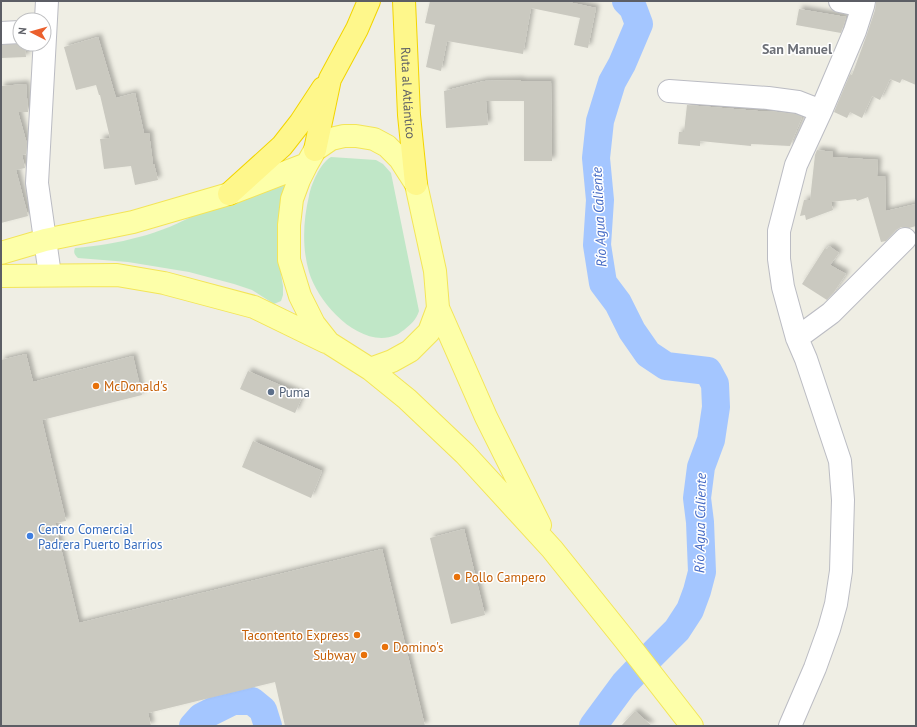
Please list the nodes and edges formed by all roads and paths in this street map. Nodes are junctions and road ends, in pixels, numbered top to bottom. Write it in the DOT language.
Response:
graph roads {
  1 [pos="47,1"];
  2 [pos="369,1"];
  3 [pos="404,1"];
  4 [pos="840,1"];
  5 [pos="863,4"];
  6 [pos="46,12"];
  7 [pos="12,32"];
  8 [pos="1,33"];
  9 [pos="44,52"];
  10 [pos="330,79"];
  11 [pos="669,91"];
  12 [pos="821,111"];
  13 [pos="311,157"];
  14 [pos="416,184"];
  15 [pos="229,194"];
  16 [pos="905,239"];
  17 [pos="45,240"];
  18 [pos="1,253"];
  19 [pos="50,275"];
  20 [pos="1,276"];
  21 [pos="438,308"];
  22 [pos="797,338"];
  23 [pos="329,344"];
  24 [pos="370,368"];
  25 [pos="552,549"];
  26 [pos="789,725"];
  27 [pos="692,726"];
  1 -- 6 [label="street"];
  2 -- 10 [label="highway"];
  3 -- 14 [label="highway, Ruta al Atlántico"];
  4 -- 5 [label="street"];
  5 -- 12 [label="street"];
  7 -- 8 [label="street"];
  9 -- 17 [label="street"];
  10 -- 13 [label="highway"];
  10 -- 15 [label="highway"];
  11 -- 12 [label="street"];
  12 -- 22 [label="street"];
  13 -- 14 [label="main road"];
  13 -- 15 [label="main road"];
  13 -- 23 [label="main road"];
  14 -- 21 [label="main road"];
  15 -- 17 [label="main road"];
  16 -- 22 [label="street"];
  17 -- 18 [label="main road"];
  17 -- 19 [label="street"];
  19 -- 20 [label="main road"];
  19 -- 23 [label="main road"];
  21 -- 24 [label="main road"];
  21 -- 25 [label="main road"];
  22 -- 26 [label="street"];
  23 -- 24 [label="main road"];
  24 -- 25 [label="main road"];
  25 -- 27 [label="main road"];
}
